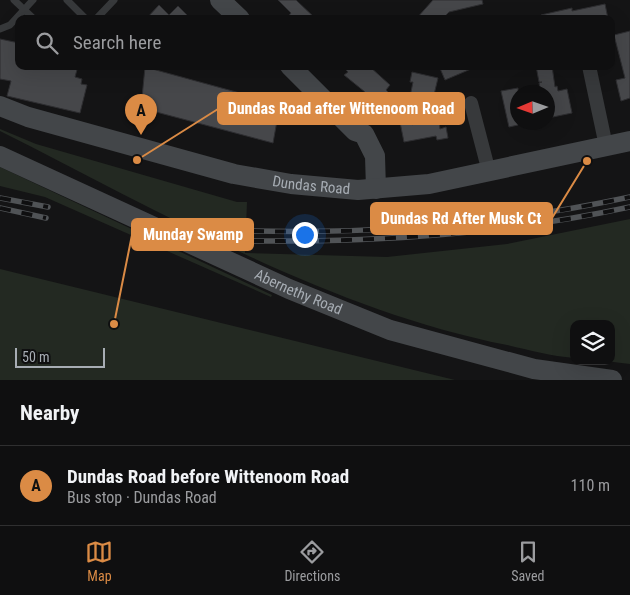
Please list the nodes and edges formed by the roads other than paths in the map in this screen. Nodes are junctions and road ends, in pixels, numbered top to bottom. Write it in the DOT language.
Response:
graph roads {
  1 [pos="14,0"];
  2 [pos="33,0"];
  3 [pos="67,0"];
  4 [pos="220,0"];
  5 [pos="112,1"];
  6 [pos="24,10"];
  7 [pos="19,15"];
  8 [pos="30,15"];
  9 [pos="82,15"];
  10 [pos="100,15"];
  11 [pos="236,15"];
  12 [pos="15,20"];
  13 [pos="0,30"];
  14 [pos="294,70"];
  15 [pos="590,70"];
  16 [pos="471,103"];
  17 [pos="0,106"];
  18 [pos="630,141"];
  19 [pos="606,146"];
  20 [pos="0,156"];
  21 [pos="489,172"];
  22 [pos="367,190"];
  23 [pos="612,380"];
  1 -- 6 [label="lane"];
  2 -- 6 [label="lane"];
  3 -- 9 [label="lane"];
  4 -- 11 [label="main road"];
  5 -- 10 [label="lane"];
  6 -- 7 [label="lane"];
  6 -- 8 [label="lane"];
  12 -- 13 [label="lane"];
  14 -- 22 [label="main road"];
  15 -- 19 [label="street"];
  16 -- 21 [label="street"];
  17 -- 22 [label="main road, Dundas Road"];
  18 -- 19 [label="main road, Dundas Road"];
  19 -- 21 [label="main road, Dundas Road"];
  20 -- 23 [label="main road, Abernethy Road"];
  21 -- 22 [label="main road, Dundas Road"];
}
